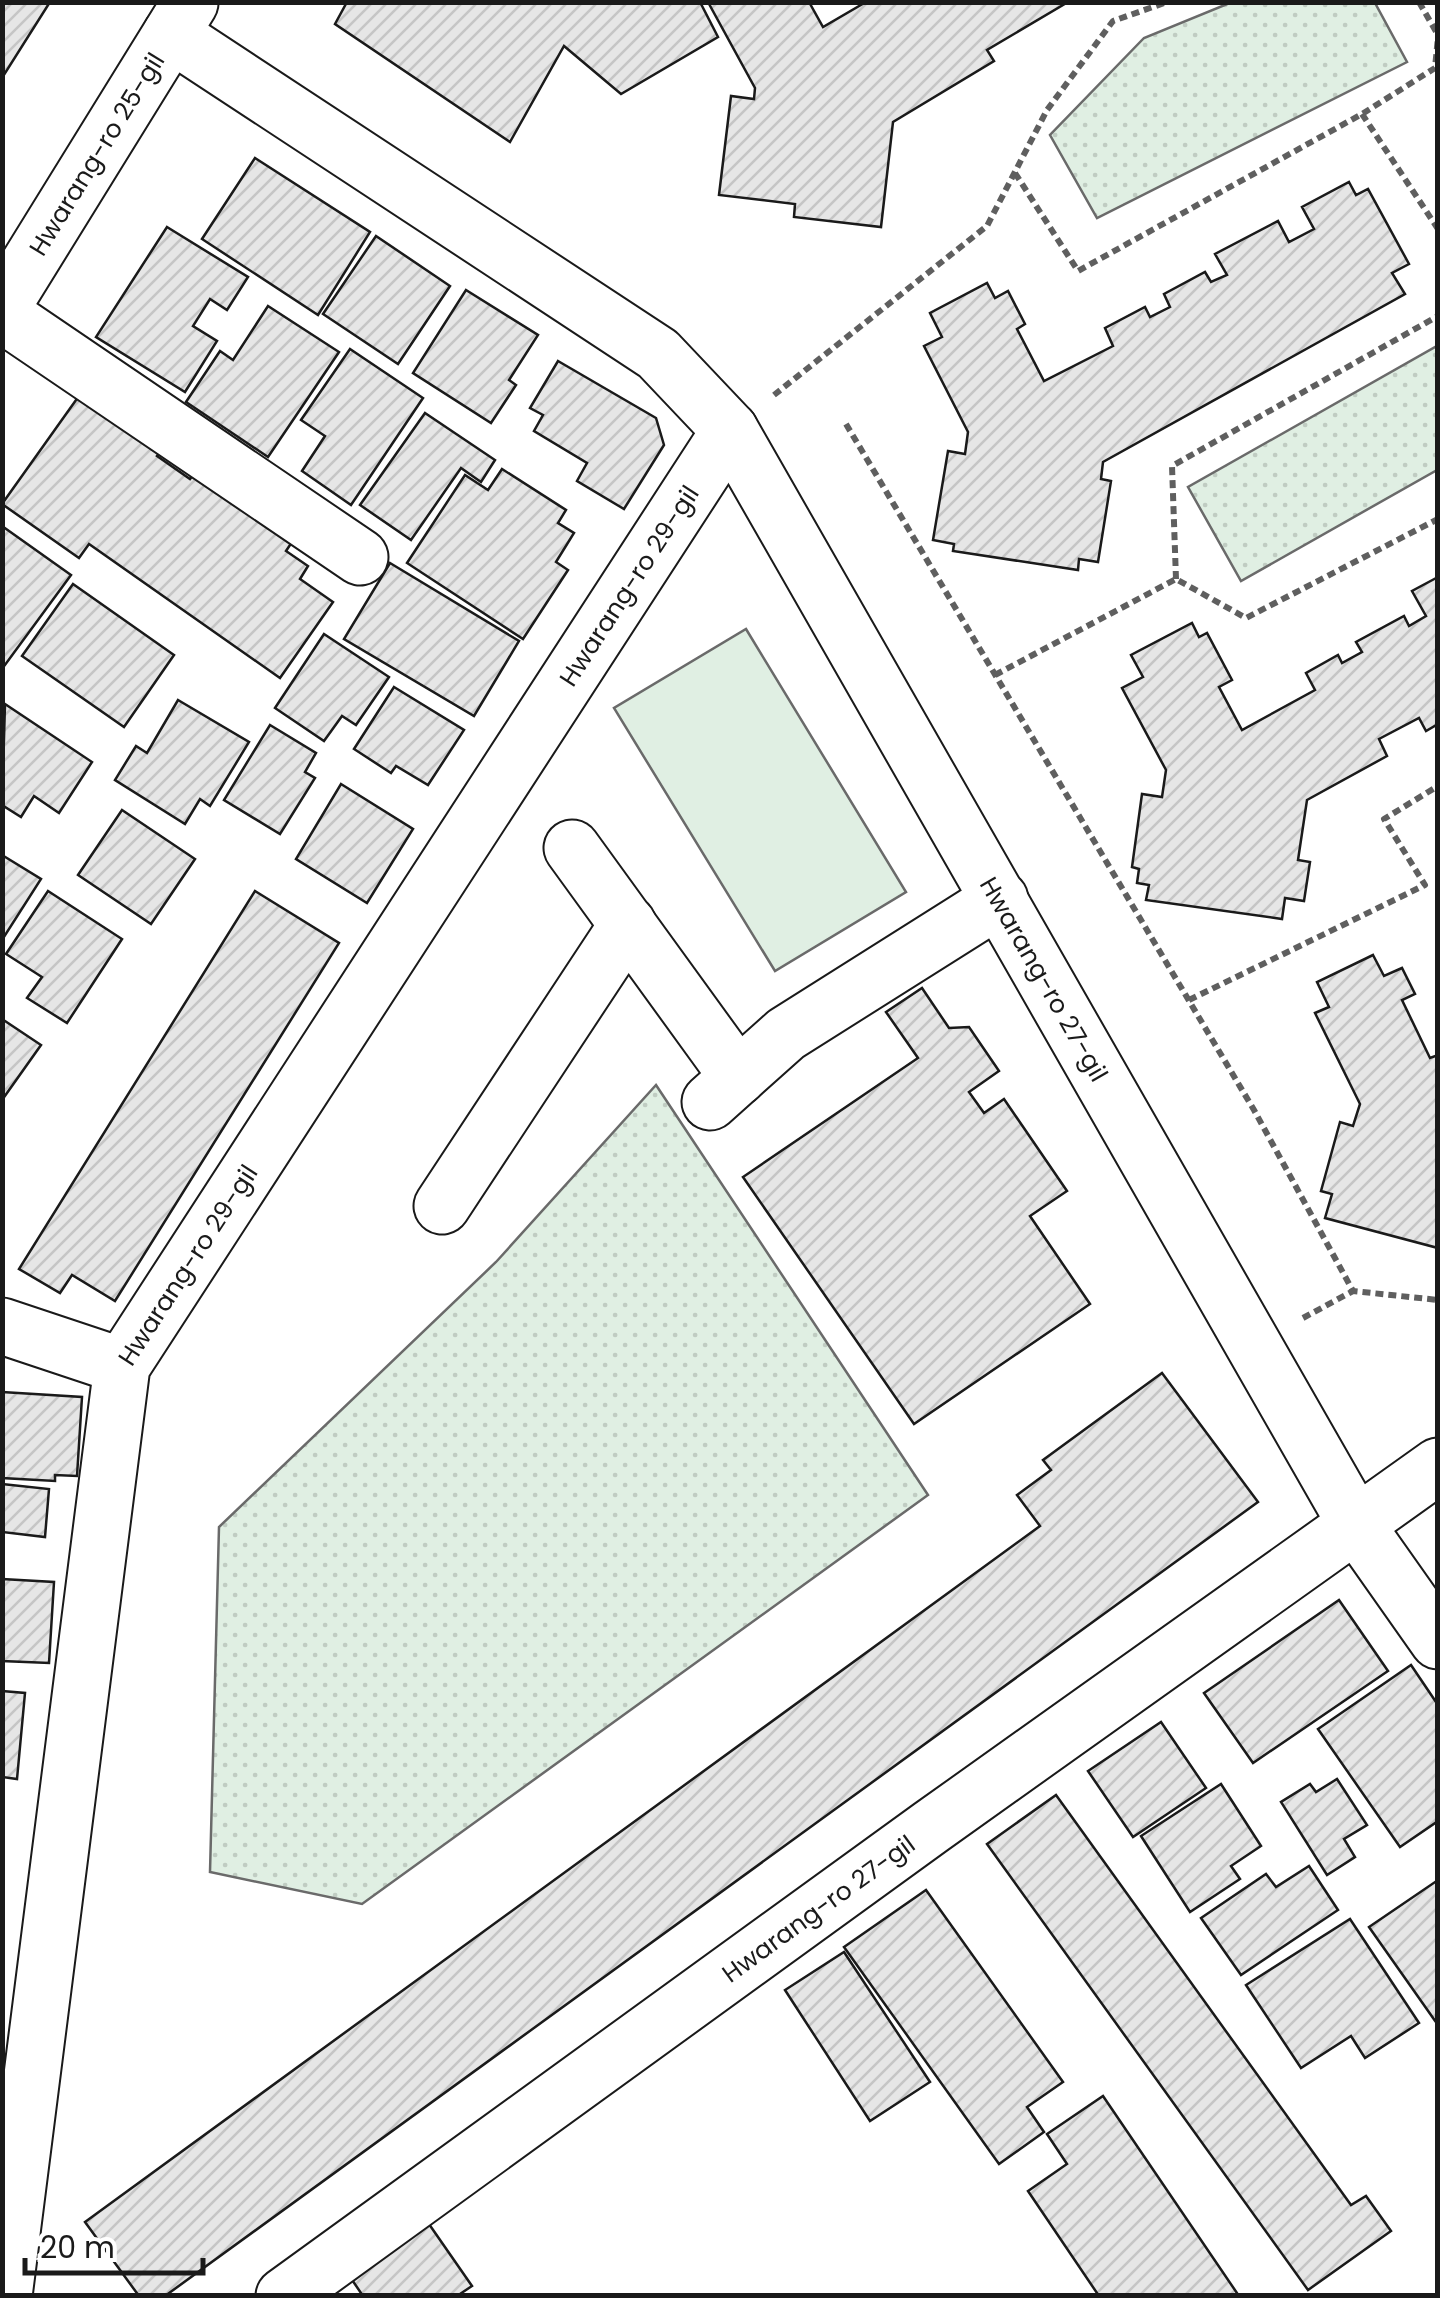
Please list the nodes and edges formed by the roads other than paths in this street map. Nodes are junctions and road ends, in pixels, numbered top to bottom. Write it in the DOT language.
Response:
graph roads {
  1 [pos="181,18"];
  2 [pos="2,310"];
  3 [pos="730,430"];
  4 [pos="360,557"];
  5 [pos="572,848"];
  6 [pos="1000,899"];
  7 [pos="628,924"];
  8 [pos="442,1206"];
  9 [pos="2,1326"];
  10 [pos="122,1366"];
  11 [pos="1438,1466"];
  12 [pos="1357,1526"];
  13 [pos="1438,1641"];
  14 [pos="4,2296"];
  15 [pos="284,2296"];
  1 -- 2 [label="street, Hwarang-ro 25-gil"];
  1 -- 3 [label="street, Hwarang-ro 27-gil"];
  2 -- 4 [label="street"];
  3 -- 6 [label="street, Hwarang-ro 27-gil"];
  3 -- 10 [label="street, Hwarang-ro 29-gil"];
  5 -- 7 [label="street"];
  6 -- 7 [label="street"];
  6 -- 12 [label="street, Hwarang-ro 27-gil"];
  7 -- 8 [label="street"];
  9 -- 10 [label="street"];
  10 -- 14 [label="street, Hwarang-ro 29-gil"];
  11 -- 12 [label="street, Hwarang-ro 27-gil"];
  12 -- 13 [label="street"];
  12 -- 15 [label="street, Hwarang-ro 27-gil"];
}
